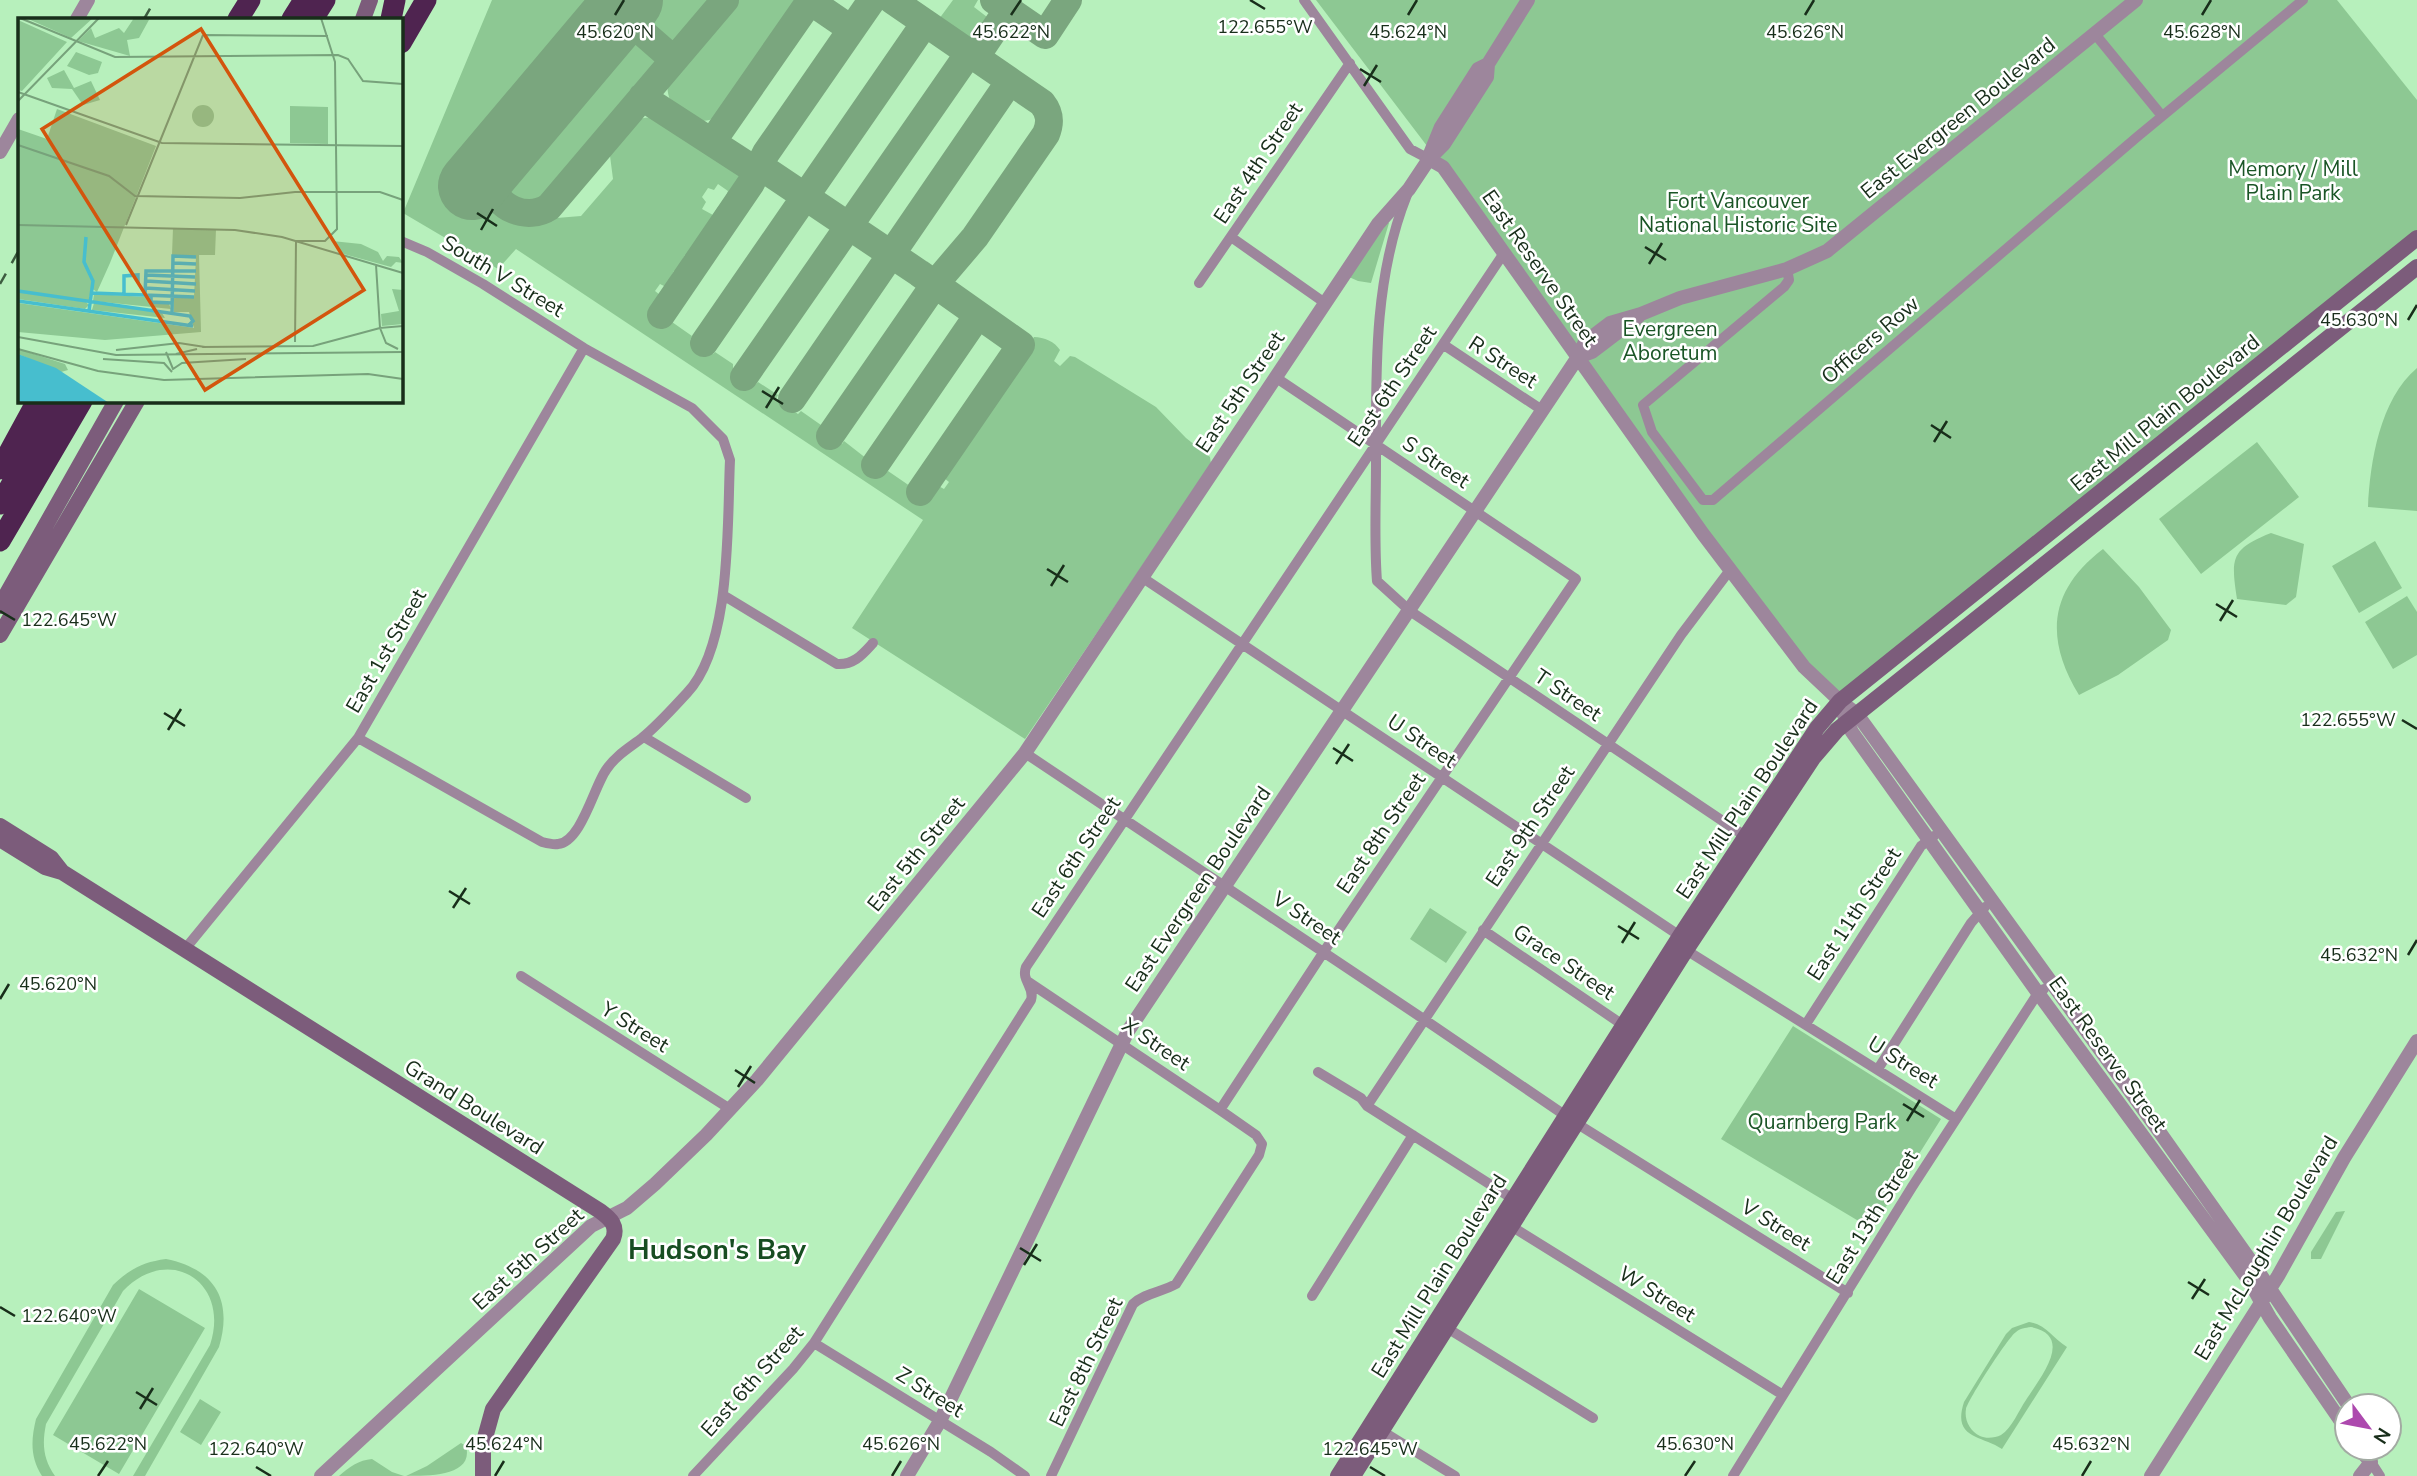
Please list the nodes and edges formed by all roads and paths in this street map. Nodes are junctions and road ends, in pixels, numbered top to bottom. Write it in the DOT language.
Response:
graph roads {
  1 [pos="88,0"];
  2 [pos="250,0"];
  3 [pos="304,0"];
  4 [pos="325,0"];
  5 [pos="370,0"];
  6 [pos="395,0"];
  7 [pos="406,0"];
  8 [pos="426,0"];
  9 [pos="1304,0"];
  10 [pos="1528,0"];
  11 [pos="2136,0"];
  12 [pos="2304,0"];
  13 [pos="78,18"];
  14 [pos="239,18"];
  15 [pos="293,18"];
  16 [pos="314,18"];
  17 [pos="363,18"];
  18 [pos="392,18"];
  19 [pos="393,18"];
  20 [pos="2095,34"];
  21 [pos="402,41"];
  22 [pos="1350,63"];
  23 [pos="2162,116"];
  24 [pos="18,121"];
  25 [pos="0,152"];
  26 [pos="1429,159"];
  27 [pos="1409,189"];
  28 [pos="1231,237"];
  29 [pos="2417,237"];
  30 [pos="402,241"];
  31 [pos="1504,253"];
  32 [pos="2417,267"];
  33 [pos="1787,268"];
  34 [pos="1199,284"];
  35 [pos="1325,303"];
  36 [pos="1444,345"];
  37 [pos="584,348"];
  38 [pos="1578,357"];
  39 [pos="1275,377"];
  40 [pos="36,402"];
  41 [pos="59,402"];
  42 [pos="81,402"];
  43 [pos="115,402"];
  44 [pos="136,402"];
  45 [pos="1542,411"];
  46 [pos="1376,444"];
  47 [pos="88,451"];
  48 [pos="0,469"];
  49 [pos="0,504"];
  50 [pos="1475,511"];
  51 [pos="0,541"];
  52 [pos="1730,570"];
  53 [pos="39,571"];
  54 [pos="1143,578"];
  55 [pos="1576,579"];
  56 [pos="723,595"];
  57 [pos="0,606"];
  58 [pos="1410,611"];
  59 [pos="0,635"];
  60 [pos="873,643"];
  61 [pos="1242,644"];
  62 [pos="1508,678"];
  63 [pos="1840,701"];
  64 [pos="1343,710"];
  65 [pos="1852,718"];
  66 [pos="644,737"];
  67 [pos="358,738"];
  68 [pos="1608,745"];
  69 [pos="1025,753"];
  70 [pos="1441,778"];
  71 [pos="747,798"];
  72 [pos="1125,818"];
  73 [pos="0,826"];
  74 [pos="1942,831"];
  75 [pos="1745,836"];
  76 [pos="0,839"];
  77 [pos="1930,840"];
  78 [pos="1541,844"];
  79 [pos="62,872"];
  80 [pos="1226,886"];
  81 [pos="1993,901"];
  82 [pos="1980,911"];
  83 [pos="1483,930"];
  84 [pos="1683,943"];
  85 [pos="185,949"];
  86 [pos="1323,953"];
  87 [pos="520,976"];
  88 [pos="1025,980"];
  89 [pos="2051,983"];
  90 [pos="2038,993"];
  91 [pos="1425,1020"];
  92 [pos="1806,1024"];
  93 [pos="1623,1025"];
  94 [pos="2417,1041"];
  95 [pos="1123,1043"];
  96 [pos="1878,1069"];
  97 [pos="1318,1072"];
  98 [pos="1367,1106"];
  99 [pos="730,1109"];
  100 [pos="1220,1110"];
  101 [pos="1956,1119"];
  102 [pos="1571,1120"];
  103 [pos="1413,1135"];
  104 [pos="1262,1144"];
  105 [pos="1514,1199"];
  106 [pos="608,1217"];
  107 [pos="1511,1226"];
  108 [pos="1848,1293"];
  109 [pos="2265,1294"];
  110 [pos="1312,1296"];
  111 [pos="1447,1328"];
  112 [pos="814,1343"];
  113 [pos="2338,1392"];
  114 [pos="1783,1395"];
  115 [pos="2333,1407"];
  116 [pos="1593,1418"];
  117 [pos="940,1421"];
  118 [pos="1382,1431"];
  119 [pos="321,1476"];
  120 [pos="483,1476"];
  121 [pos="693,1476"];
  122 [pos="907,1476"];
  123 [pos="1025,1476"];
  124 [pos="1051,1476"];
  125 [pos="1338,1476"];
  126 [pos="1353,1476"];
  127 [pos="1455,1476"];
  128 [pos="1733,1476"];
  129 [pos="2151,1476"];
  1 -- 13 [label="street"];
  2 -- 14 [label="highway"];
  3 -- 15 [label="highway"];
  4 -- 16 [label="highway"];
  5 -- 17 [label="main road"];
  6 -- 18 [label="highway"];
  7 -- 19 [label="street"];
  8 -- 21 [label="highway"];
  9 -- 22 [label="street, East Reserve Street"];
  10 -- 26 [label="street, East 5th Street"];
  11 -- 20 [label="street, East Evergreen Boulevard"];
  12 -- 23 [label="street, Officers Row"];
  20 -- 23 [label="street"];
  20 -- 33 [label="street, East Evergreen Boulevard"];
  22 -- 26 [label="street, East Reserve Street"];
  22 -- 28 [label="street, East 4th Street"];
  23 -- 33 [label="street, Officers Row"];
  24 -- 25 [label="street"];
  26 -- 27 [label="street, East 5th Street"];
  26 -- 31 [label="street, East Reserve Street"];
  27 -- 35 [label="street, East 5th Street"];
  27 -- 46 [label="street"];
  28 -- 34 [label="street, East 4th Street"];
  28 -- 35 [label="street"];
  29 -- 63 [label="main road, East Mill Plain Boulevard"];
  30 -- 37 [label="street, South V Street"];
  31 -- 36 [label="street, East 6th Street"];
  31 -- 38 [label="street, East Reserve Street"];
  32 -- 65 [label="main road, East Mill Plain Boulevard"];
  33 -- 38 [label="street, East Evergreen Boulevard"];
  35 -- 39 [label="street, East 5th Street"];
  36 -- 45 [label="street, R Street"];
  36 -- 46 [label="street, East 6th Street"];
  37 -- 56 [label="street, South V Street"];
  37 -- 67 [label="street, East 1st Street"];
  38 -- 45 [label="street, East Evergreen Boulevard"];
  38 -- 52 [label="street, East Reserve Street"];
  39 -- 46 [label="street, S Street"];
  39 -- 54 [label="street, East 5th Street"];
  40 -- 48 [label="highway"];
  41 -- 49 [label="highway"];
  42 -- 51 [label="highway"];
  43 -- 47 [label="main road"];
  44 -- 53 [label="main road"];
  45 -- 50 [label="street, East Evergreen Boulevard"];
  46 -- 50 [label="street, S Street"];
  46 -- 58 [label="street, T Street"];
  46 -- 61 [label="street, East 6th Street"];
  47 -- 53 [label="street"];
  47 -- 57 [label="main road"];
  50 -- 55 [label="street, S Street"];
  50 -- 58 [label="street, East Evergreen Boulevard"];
  52 -- 63 [label="street, East Reserve Street"];
  52 -- 68 [label="street, East 9th Street"];
  53 -- 59 [label="main road"];
  54 -- 61 [label="street, U Street"];
  54 -- 69 [label="street, East 5th Street"];
  55 -- 62 [label="street, East 8th Street"];
  56 -- 60 [label="street"];
  56 -- 66 [label="street, South V Street"];
  58 -- 62 [label="street, T Street"];
  58 -- 64 [label="street, East Evergreen Boulevard"];
  61 -- 64 [label="street, U Street"];
  61 -- 72 [label="street, East 6th Street"];
  62 -- 68 [label="street, T Street"];
  62 -- 70 [label="street, East 8th Street"];
  63 -- 65 [label="street, East Reserve Street"];
  63 -- 75 [label="main road, East Mill Plain Boulevard"];
  64 -- 70 [label="street, U Street"];
  64 -- 80 [label="street, East Evergreen Boulevard"];
  65 -- 74 [label="street, East Reserve Street"];
  65 -- 77 [label="street, East Reserve Street"];
  65 -- 84 [label="main road, East Mill Plain Boulevard"];
  66 -- 67 [label="street, South V Street"];
  66 -- 71 [label="street"];
  67 -- 85 [label="street, East 1st Street"];
  68 -- 75 [label="street, T Street"];
  68 -- 78 [label="street, East 9th Street"];
  69 -- 72 [label="street, V Street"];
  69 -- 99 [label="street, East 5th Street"];
  70 -- 78 [label="street, U Street"];
  70 -- 86 [label="street, East 8th Street"];
  72 -- 80 [label="street, V Street"];
  72 -- 88 [label="street, East 6th Street"];
  73 -- 79 [label="main road, Grand Boulevard"];
  74 -- 77 [label="street, East 11th Street"];
  74 -- 81 [label="street, East Reserve Street"];
  75 -- 84 [label="main road, East Mill Plain Boulevard"];
  76 -- 79 [label="main road, Grand Boulevard"];
  77 -- 82 [label="street, East Reserve Street"];
  77 -- 92 [label="street, East 11th Street"];
  78 -- 83 [label="street, East 9th Street"];
  78 -- 84 [label="street, U Street"];
  79 -- 85 [label="main road, Grand Boulevard"];
  80 -- 86 [label="street, V Street"];
  80 -- 95 [label="street, East Evergreen Boulevard"];
  81 -- 82 [label="street"];
  81 -- 89 [label="street, East Reserve Street"];
  82 -- 90 [label="street, East Reserve Street"];
  82 -- 96 [label="street"];
  83 -- 91 [label="street, East 9th Street"];
  83 -- 93 [label="street, Grace Street"];
  84 -- 92 [label="street, U Street"];
  84 -- 93 [label="main road, East Mill Plain Boulevard"];
  84 -- 102 [label="main road, East Mill Plain Boulevard"];
  85 -- 106 [label="main road, Grand Boulevard"];
  86 -- 91 [label="street, V Street"];
  86 -- 100 [label="street, East 8th Street"];
  87 -- 99 [label="street, Y Street"];
  88 -- 95 [label="street, X Street"];
  88 -- 112 [label="street, East 6th Street"];
  89 -- 90 [label="street, East 13th Street"];
  89 -- 109 [label="street, East Reserve Street"];
  90 -- 101 [label="street, East 13th Street"];
  90 -- 109 [label="street, East Reserve Street"];
  91 -- 98 [label="street, East 9th Street"];
  91 -- 102 [label="street, V Street"];
  92 -- 96 [label="street, U Street"];
  93 -- 102 [label="main road, East Mill Plain Boulevard"];
  94 -- 109 [label="street, East McLoughlin Boulevard"];
  95 -- 100 [label="street, X Street"];
  95 -- 117 [label="street, East Evergreen Boulevard"];
  96 -- 101 [label="street, U Street"];
  97 -- 98 [label="street"];
  98 -- 103 [label="street"];
  99 -- 106 [label="street, East 5th Street"];
  100 -- 104 [label="street, X Street"];
  101 -- 108 [label="street, East 13th Street"];
  102 -- 105 [label="main road, East Mill Plain Boulevard"];
  102 -- 107 [label="main road, East Mill Plain Boulevard"];
  102 -- 108 [label="street, V Street"];
  103 -- 105 [label="street"];
  103 -- 110 [label="street"];
  104 -- 124 [label="street, East 8th Street"];
  105 -- 125 [label="main road, East Mill Plain Boulevard"];
  106 -- 119 [label="street, East 5th Street"];
  106 -- 120 [label="main road"];
  107 -- 111 [label="main road, East Mill Plain Boulevard"];
  107 -- 114 [label="street, W Street"];
  108 -- 114 [label="street, East 13th Street"];
  109 -- 113 [label="street, East Reserve Street"];
  109 -- 115 [label="street, East Reserve Street"];
  109 -- 129 [label="street, East McLoughlin Boulevard"];
  111 -- 116 [label="street"];
  111 -- 118 [label="main road, East Mill Plain Boulevard"];
  112 -- 117 [label="street, Z Street"];
  112 -- 121 [label="street, East 6th Street"];
  114 -- 128 [label="street, East 13th Street"];
  117 -- 122 [label="street, East Evergreen Boulevard"];
  117 -- 123 [label="street, Z Street"];
  118 -- 126 [label="main road, East Mill Plain Boulevard"];
  118 -- 127 [label="street"];
}
